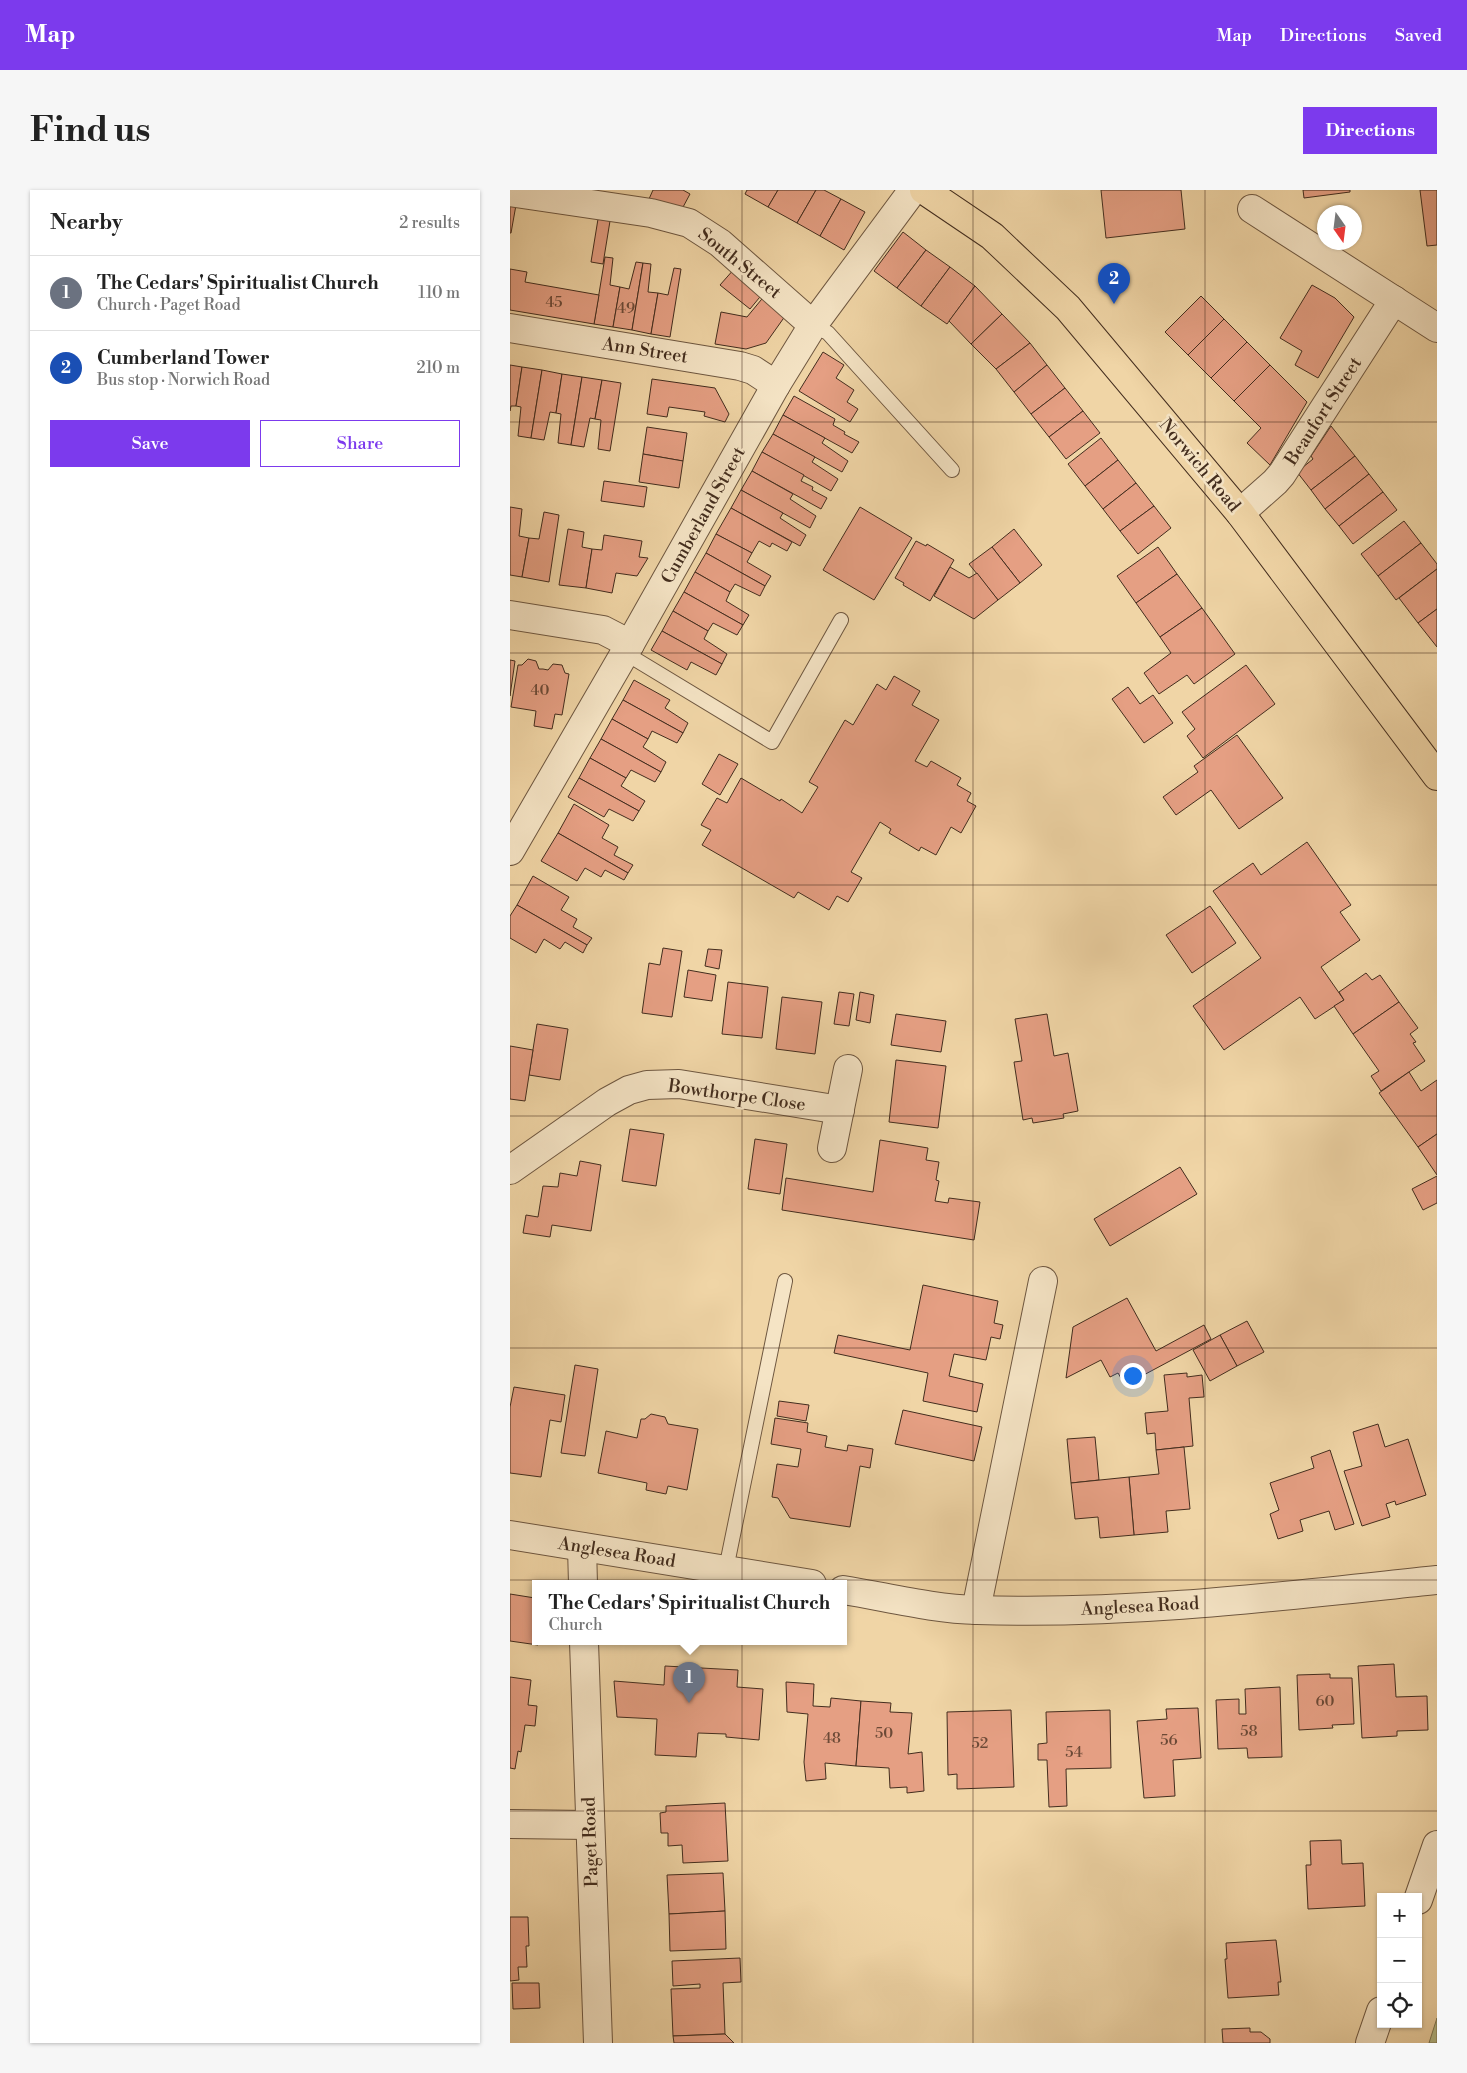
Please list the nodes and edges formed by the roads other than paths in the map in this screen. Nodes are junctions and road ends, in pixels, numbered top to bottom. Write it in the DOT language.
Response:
graph roads {
  1 [pos="912,190"];
  2 [pos="924,190"];
  3 [pos="510,192"];
  4 [pos="1252,209"];
  5 [pos="1394,300"];
  6 [pos="813,325"];
  7 [pos="510,328"];
  8 [pos="1437,328"];
  9 [pos="776,385"];
  10 [pos="952,470"];
  11 [pos="1240,513"];
  12 [pos="510,615"];
  13 [pos="841,620"];
  14 [pos="628,648"];
  15 [pos="1437,776"];
  16 [pos="510,852"];
  17 [pos="848,1069"];
  18 [pos="840,1110"];
  19 [pos="832,1148"];
  20 [pos="510,1170"];
  21 [pos="785,1281"];
  22 [pos="1043,1281"];
  23 [pos="510,1535"];
  24 [pos="582,1547"];
  25 [pos="726,1569"];
  26 [pos="583,1580"];
  27 [pos="789,1580"];
  28 [pos="1437,1580"];
  29 [pos="847,1591"];
  30 [pos="976,1610"];
  31 [pos="584,1645"];
  32 [pos="510,1824"];
  33 [pos="589,1825"];
  34 [pos="1437,1845"];
  35 [pos="1420,1893"];
  36 [pos="1377,2023"];
  37 [pos="598,2043"];
  38 [pos="1370,2043"];
  1 -- 6 [label="street, Cumberland Street"];
  2 -- 11 [label="main road, Norwich Road"];
  3 -- 6 [label="street, South Street"];
  4 -- 5 [label="street"];
  5 -- 8 [label="street"];
  5 -- 11 [label="street, Beaufort Street"];
  6 -- 9 [label="street, Cumberland Street"];
  6 -- 10 [label="lane"];
  7 -- 9 [label="street, Ann Street"];
  9 -- 14 [label="street, Cumberland Street"];
  11 -- 15 [label="main road, Norwich Road"];
  12 -- 14 [label="street"];
  13 -- 14 [label="lane"];
  14 -- 16 [label="street, Cumberland Street"];
  17 -- 18 [label="street"];
  18 -- 19 [label="street"];
  18 -- 20 [label="street, Bowthorpe Close"];
  21 -- 25 [label="lane"];
  22 -- 30 [label="street"];
  23 -- 24 [label="street, Anglesea Road"];
  24 -- 25 [label="street, Anglesea Road"];
  24 -- 26 [label="street"];
  25 -- 27 [label="street, Anglesea Road"];
  28 -- 30 [label="street, Anglesea Road"];
  29 -- 30 [label="street, Anglesea Road"];
  31 -- 33 [label="street, Paget Road"];
  32 -- 33 [label="street"];
  33 -- 37 [label="street, Paget Road"];
  34 -- 35 [label="street"];
  36 -- 38 [label="street"];
}
